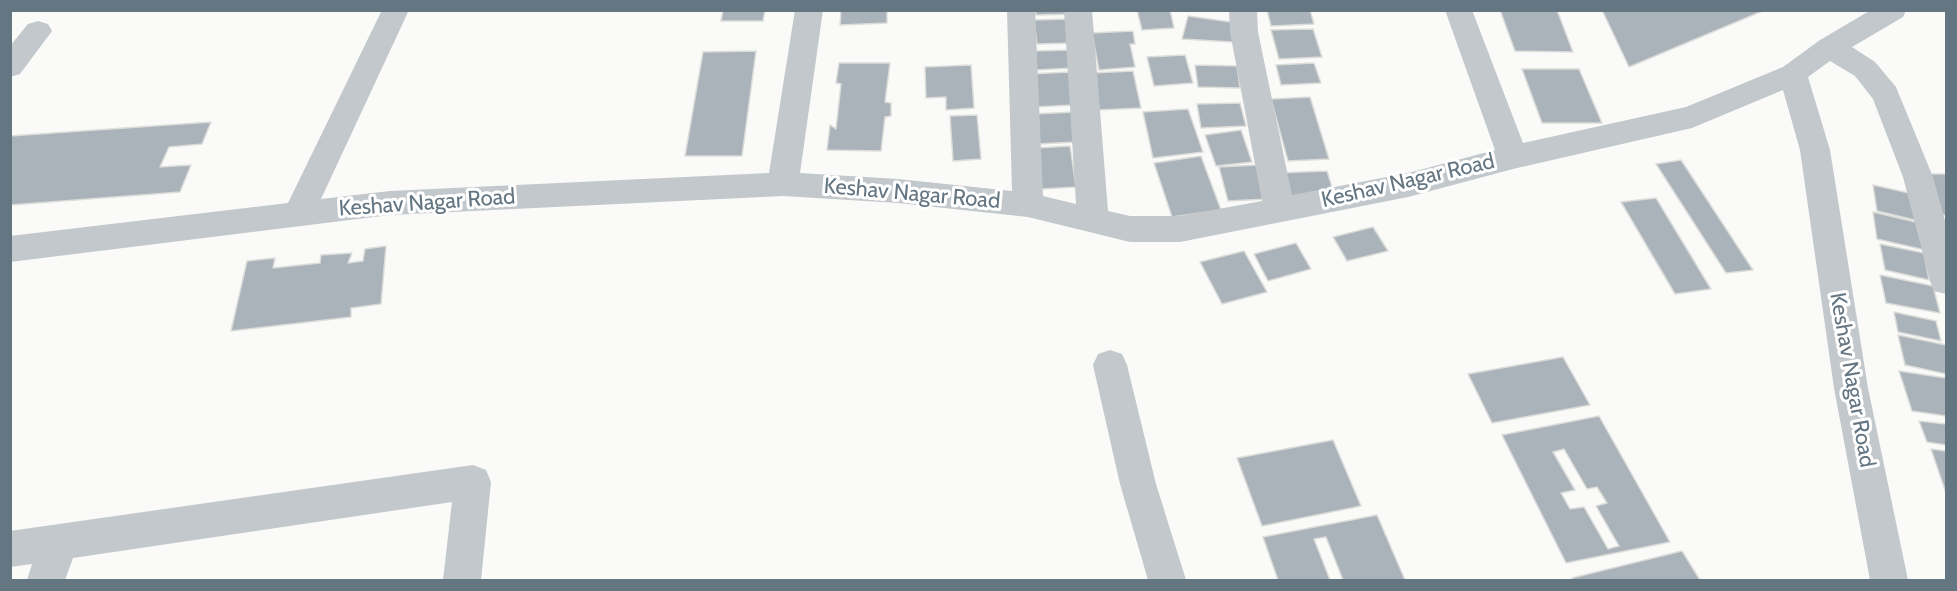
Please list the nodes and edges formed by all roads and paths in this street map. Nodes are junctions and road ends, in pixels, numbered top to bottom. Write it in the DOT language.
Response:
graph roads {
  1 [pos="396,10"];
  2 [pos="809,10"];
  3 [pos="1021,10"];
  4 [pos="1078,10"];
  5 [pos="1244,10"];
  6 [pos="1458,10"];
  7 [pos="1885,12"];
  8 [pos="10,29"];
  9 [pos="1830,47"];
  10 [pos="10,67"];
  11 [pos="1792,74"];
  12 [pos="1513,156"];
  13 [pos="783,183"];
  14 [pos="1028,205"];
  15 [pos="1279,210"];
  16 [pos="298,214"];
  17 [pos="1093,220"];
  18 [pos="10,249"];
  19 [pos="1947,281"];
  20 [pos="1110,365"];
  21 [pos="59,542"];
  22 [pos="10,549"];
  23 [pos="46,580"];
  24 [pos="462,580"];
  25 [pos="1167,580"];
  26 [pos="1889,580"];
  1 -- 16 [label="street"];
  2 -- 13 [label="street"];
  3 -- 14 [label="street"];
  4 -- 17 [label="street"];
  5 -- 15 [label="street"];
  6 -- 12 [label="street"];
  7 -- 9 [label="street, Keshav Nagar Road"];
  8 -- 10 [label="street"];
  9 -- 11 [label="street, Keshav Nagar Road"];
  9 -- 19 [label="street"];
  11 -- 12 [label="street, Keshav Nagar Road"];
  11 -- 26 [label="street, Keshav Nagar Road"];
  12 -- 15 [label="street, Keshav Nagar Road"];
  13 -- 14 [label="street, Keshav Nagar Road"];
  13 -- 16 [label="street, Keshav Nagar Road"];
  14 -- 17 [label="street, Keshav Nagar Road"];
  15 -- 17 [label="street, Keshav Nagar Road"];
  16 -- 18 [label="street, Keshav Nagar Road"];
  20 -- 25 [label="street"];
  21 -- 22 [label="street"];
  21 -- 23 [label="street"];
  21 -- 24 [label="street"];
}
